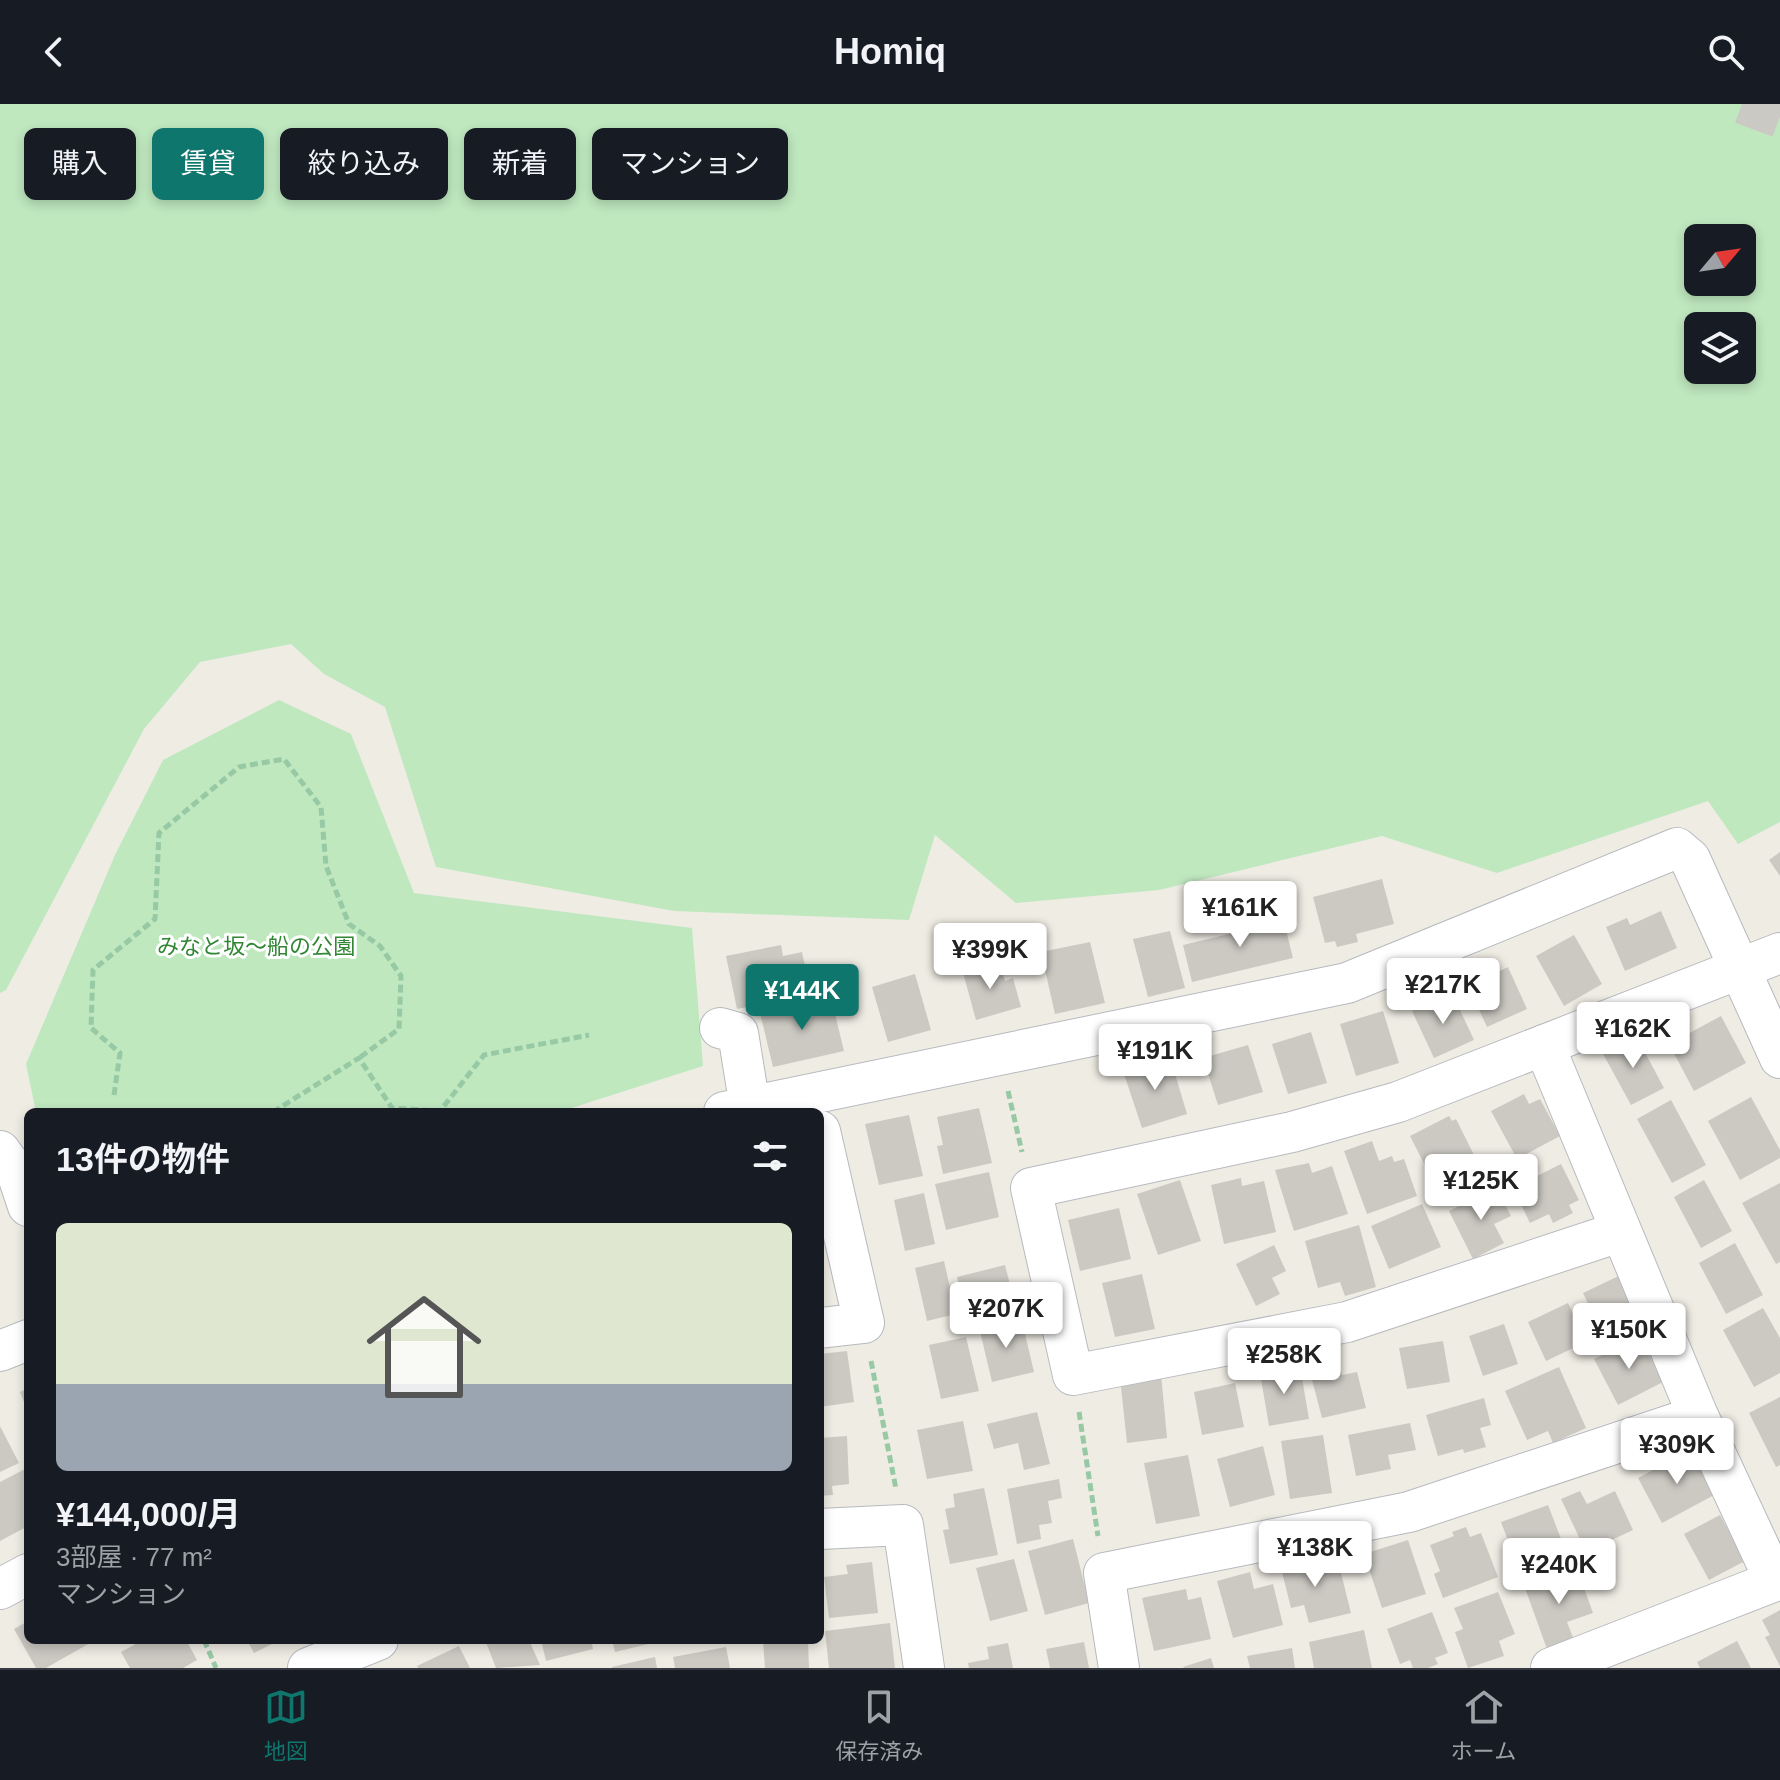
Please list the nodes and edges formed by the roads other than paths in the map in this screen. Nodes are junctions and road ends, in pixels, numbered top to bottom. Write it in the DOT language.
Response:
graph roads {
  1 [pos="1780,953"];
  2 [pos="1741,970"];
  3 [pos="720,1028"];
  4 [pos="1544,1045"];
  5 [pos="1780,1058"];
  6 [pos="737,1108"];
  7 [pos="824,1109"];
  8 [pos="824,1147"];
  9 [pos="0,1151"];
  10 [pos="24,1194"];
  11 [pos="1619,1232"];
  12 [pos="824,1328"];
  13 [pos="24,1342"];
  14 [pos="0,1351"];
  15 [pos="1698,1416"];
  16 [pos="824,1529"];
  17 [pos="24,1576"];
  18 [pos="1778,1580"];
  19 [pos="0,1589"];
  20 [pos="368,1644"];
  21 [pos="308,1668"];
  22 [pos="924,1668"];
  23 [pos="1119,1668"];
  24 [pos="1551,1668"];
  1 -- 2 [label="street"];
  2 -- 4 [label="street"];
  2 -- 5 [label="street"];
  2 -- 7 [label="street"];
  3 -- 6 [label="street"];
  4 -- 11 [label="street"];
  4 -- 11 [label="street"];
  8 -- 12 [label="street"];
  9 -- 10 [label="street"];
  11 -- 15 [label="street"];
  13 -- 14 [label="street"];
  15 -- 18 [label="street"];
  15 -- 23 [label="street"];
  16 -- 22 [label="street"];
  17 -- 19 [label="street"];
  18 -- 24 [label="street"];
  20 -- 21 [label="street"];
}
